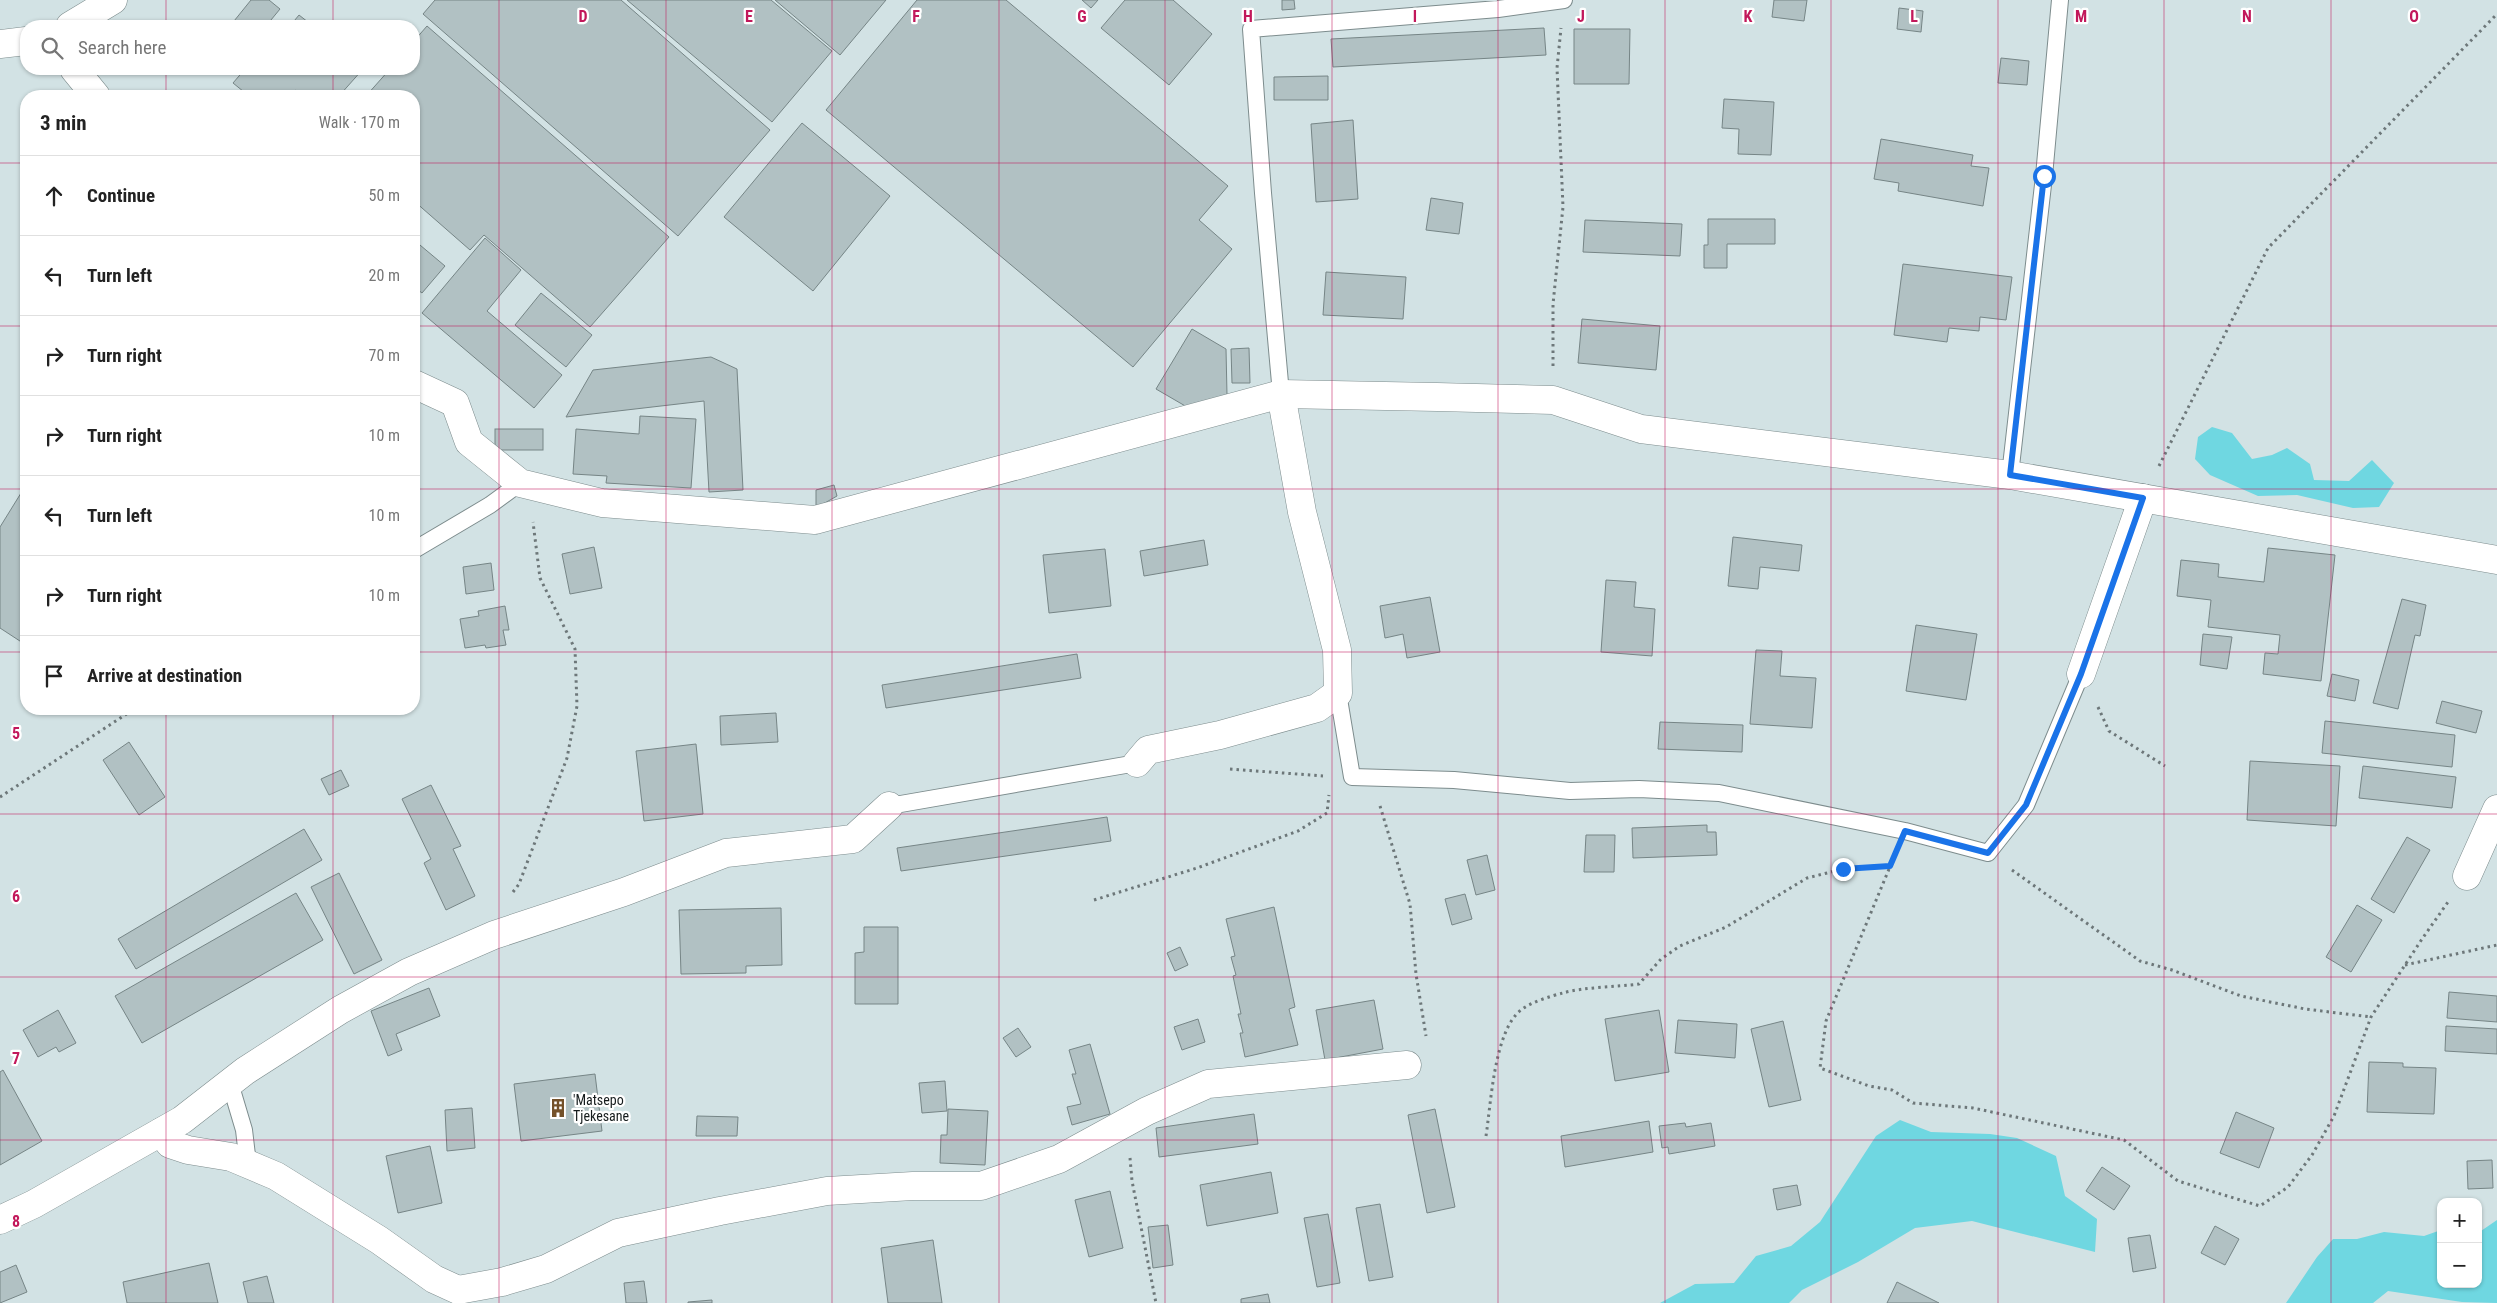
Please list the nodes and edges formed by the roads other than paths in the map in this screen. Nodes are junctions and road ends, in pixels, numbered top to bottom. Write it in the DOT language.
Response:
graph roads {
  1 [pos="113,0"];
  2 [pos="1563,0"];
  3 [pos="2060,0"];
  4 [pos="80,20"];
  5 [pos="20,42"];
  6 [pos="0,44"];
  7 [pos="79,75"];
  8 [pos="91,90"];
  9 [pos="420,387"];
  10 [pos="1281,394"];
  11 [pos="2010,475"];
  12 [pos="520,483"];
  13 [pos="2143,498"];
  14 [pos="420,546"];
  15 [pos="2497,560"];
  16 [pos="2081,674"];
  17 [pos="1338,693"];
  18 [pos="1137,763"];
  19 [pos="889,806"];
  20 [pos="2497,809"];
  21 [pos="2467,876"];
  22 [pos="1407,1065"];
  23 [pos="230,1083"];
  24 [pos="161,1132"];
  25 [pos="248,1164"];
  26 [pos="0,1220"];
  1 -- 4 [label="street"];
  2 -- 10 [label="lane"];
  3 -- 11 [label="lane"];
  5 -- 6 [label="street"];
  7 -- 8 [label="street"];
  9 -- 12 [label="street"];
  10 -- 11 [label="street"];
  10 -- 12 [label="street"];
  10 -- 17 [label="street"];
  11 -- 13 [label="street"];
  12 -- 14 [label="lane"];
  13 -- 15 [label="street"];
  13 -- 16 [label="street"];
  16 -- 17 [label="lane"];
  17 -- 18 [label="street"];
  18 -- 19 [label="lane"];
  19 -- 23 [label="street"];
  20 -- 21 [label="street"];
  22 -- 25 [label="street"];
  23 -- 24 [label="street"];
  23 -- 25 [label="lane"];
  24 -- 25 [label="street"];
  24 -- 26 [label="street"];
}
